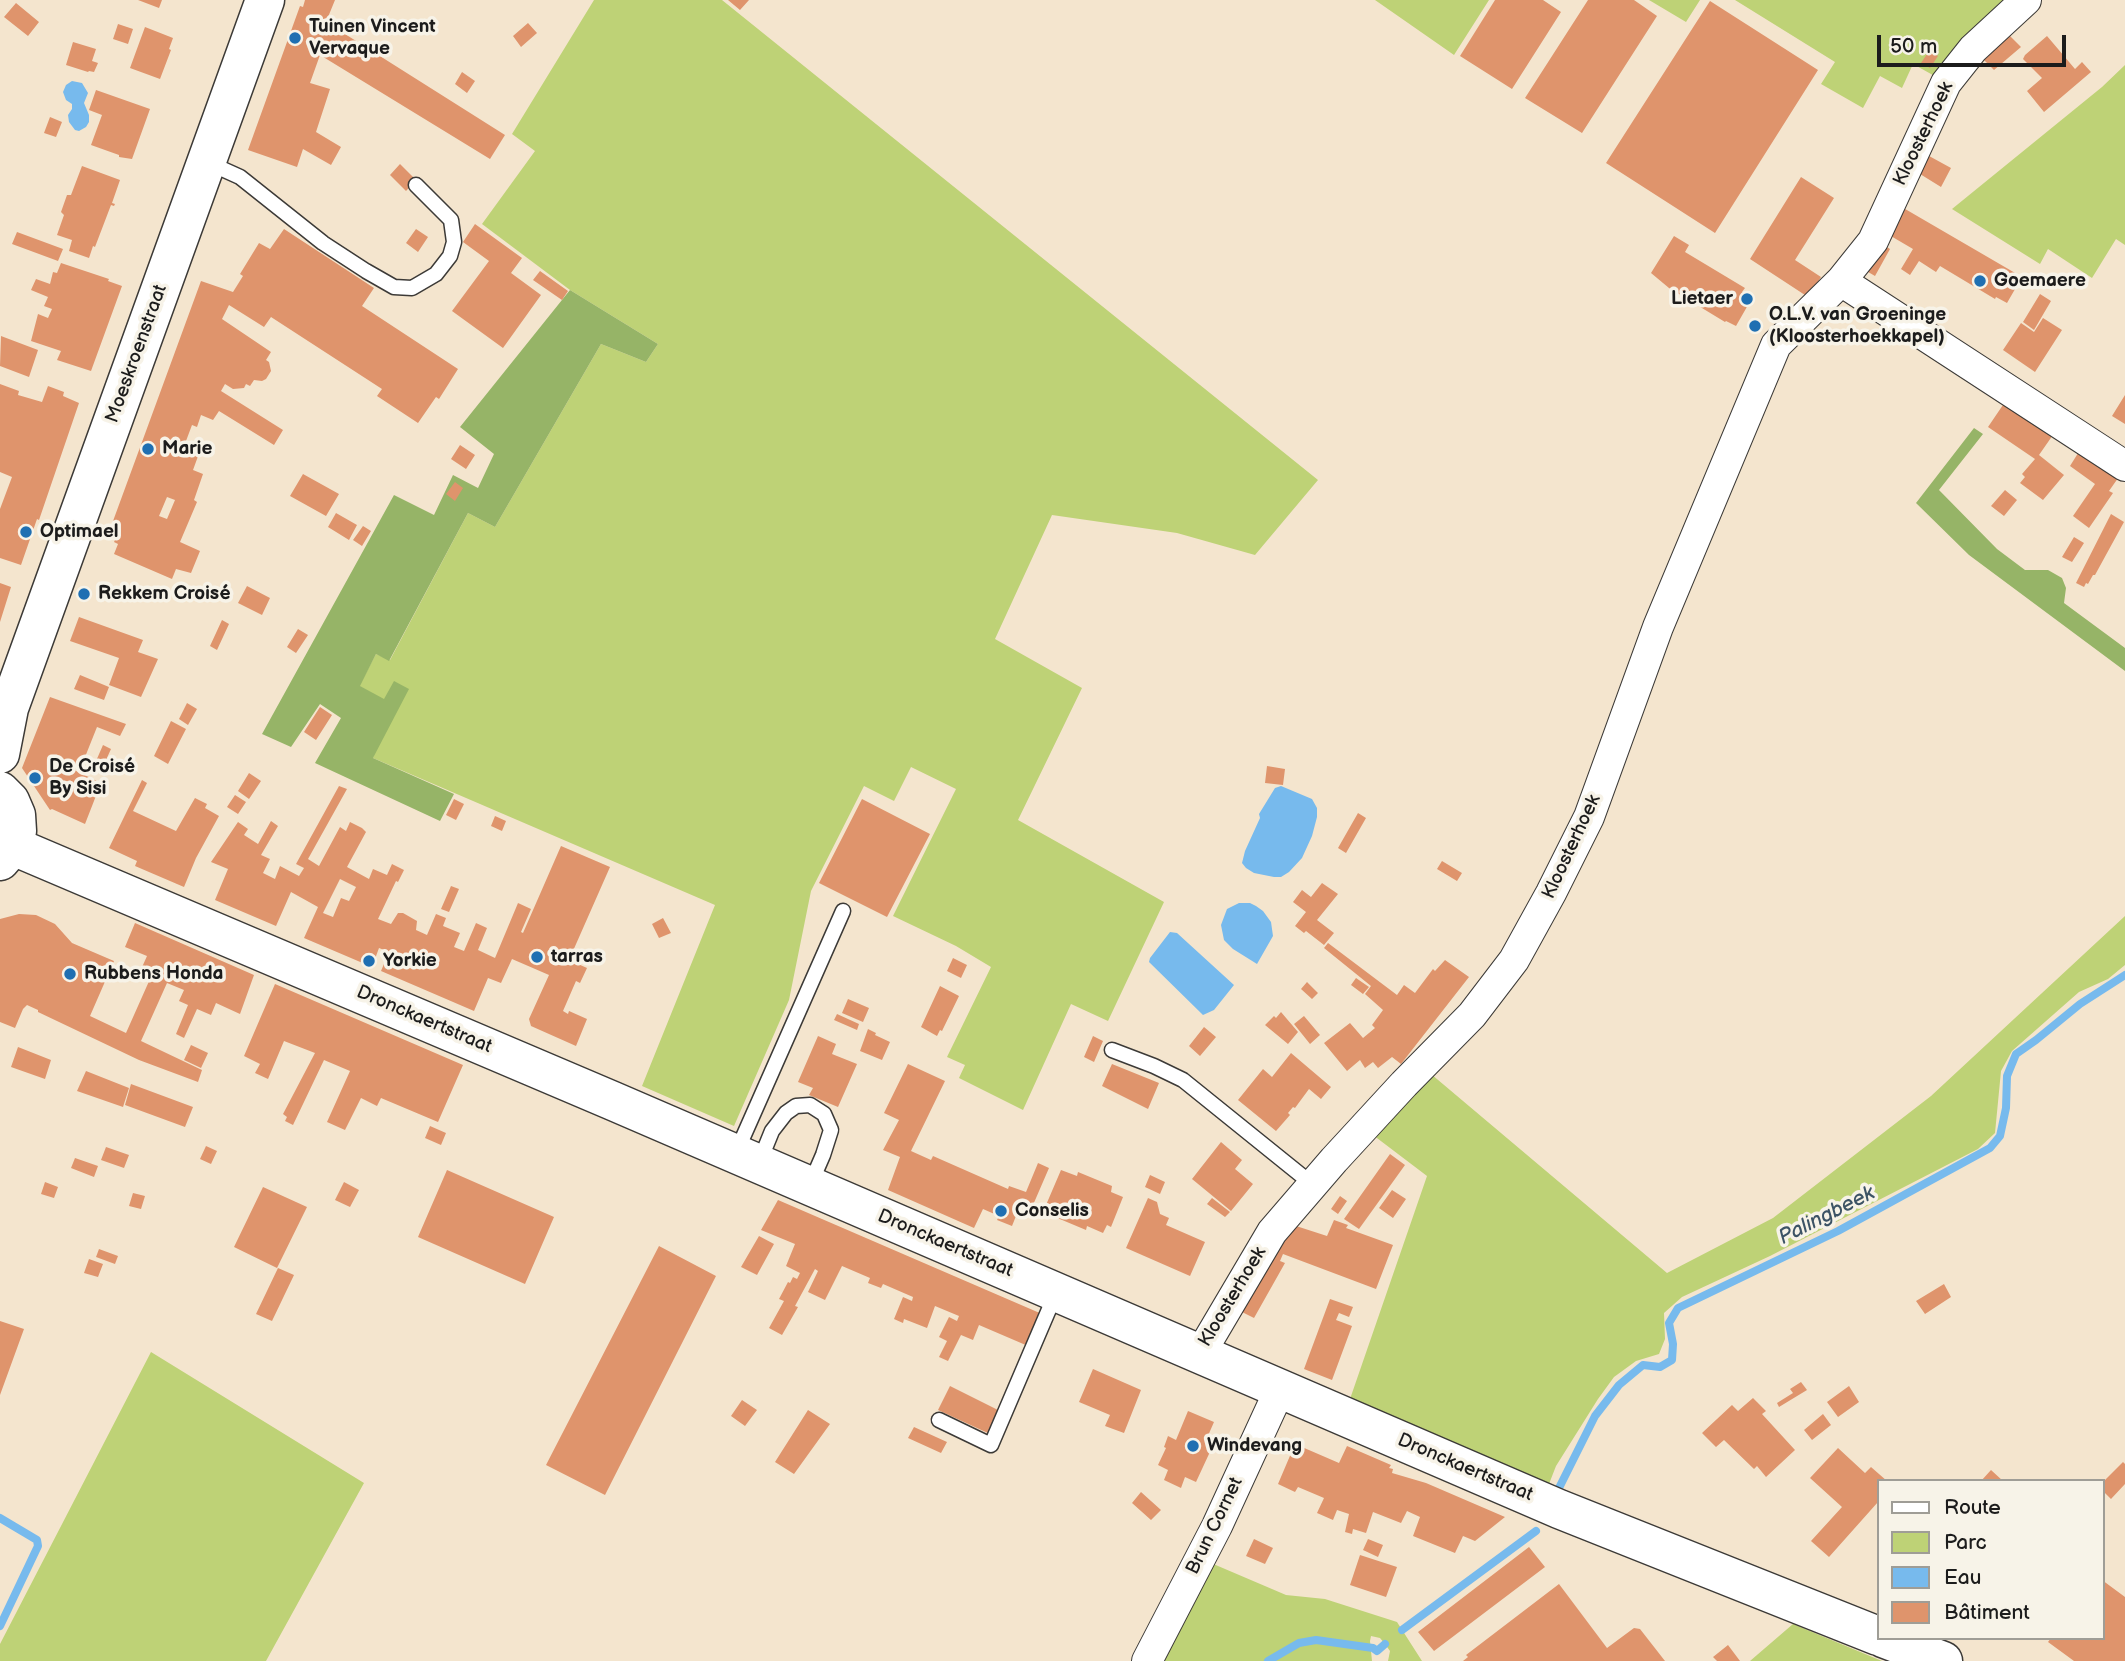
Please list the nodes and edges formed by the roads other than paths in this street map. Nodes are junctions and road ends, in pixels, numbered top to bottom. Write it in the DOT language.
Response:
graph roads {
  1 [pos="265,0"];
  2 [pos="2025,0"];
  3 [pos="208,163"];
  4 [pos="416,186"];
  5 [pos="1841,281"];
  6 [pos="2125,466"];
  7 [pos="5,715"];
  8 [pos="0,754"];
  9 [pos="0,791"];
  10 [pos="7,853"];
  11 [pos="843,911"];
  12 [pos="1112,1049"];
  13 [pos="747,1159"];
  14 [pos="1312,1185"];
  15 [pos="810,1186"];
  16 [pos="1056,1292"];
  17 [pos="1199,1354"];
  18 [pos="1280,1389"];
  19 [pos="939,1420"];
  20 [pos="1876,1635"];
  21 [pos="1889,1640"];
  22 [pos="1147,1661"];
  23 [pos="1943,1661"];
  1 -- 3 [label="main road, Moeskroenstraat"];
  2 -- 5 [label="street, Kloosterhoek"];
  3 -- 4 [label="lane"];
  3 -- 7 [label="main road, Moeskroenstraat"];
  5 -- 6 [label="street"];
  5 -- 14 [label="street, Kloosterhoek"];
  7 -- 8 [label="main road, Moeskroenstraat"];
  9 -- 10 [label="main road"];
  10 -- 13 [label="main road, Dronckaertstraat"];
  11 -- 13 [label="lane"];
  12 -- 14 [label="lane"];
  13 -- 15 [label="main road, Dronckaertstraat"];
  13 -- 15 [label="lane"];
  14 -- 17 [label="street, Kloosterhoek"];
  15 -- 16 [label="main road, Dronckaertstraat"];
  16 -- 17 [label="main road, Dronckaertstraat"];
  16 -- 19 [label="lane"];
  17 -- 18 [label="main road, Dronckaertstraat"];
  18 -- 20 [label="main road, Dronckaertstraat"];
  18 -- 22 [label="street, Brun Cornet"];
  21 -- 23 [label="main road, Dronckaertstraat"];
}
